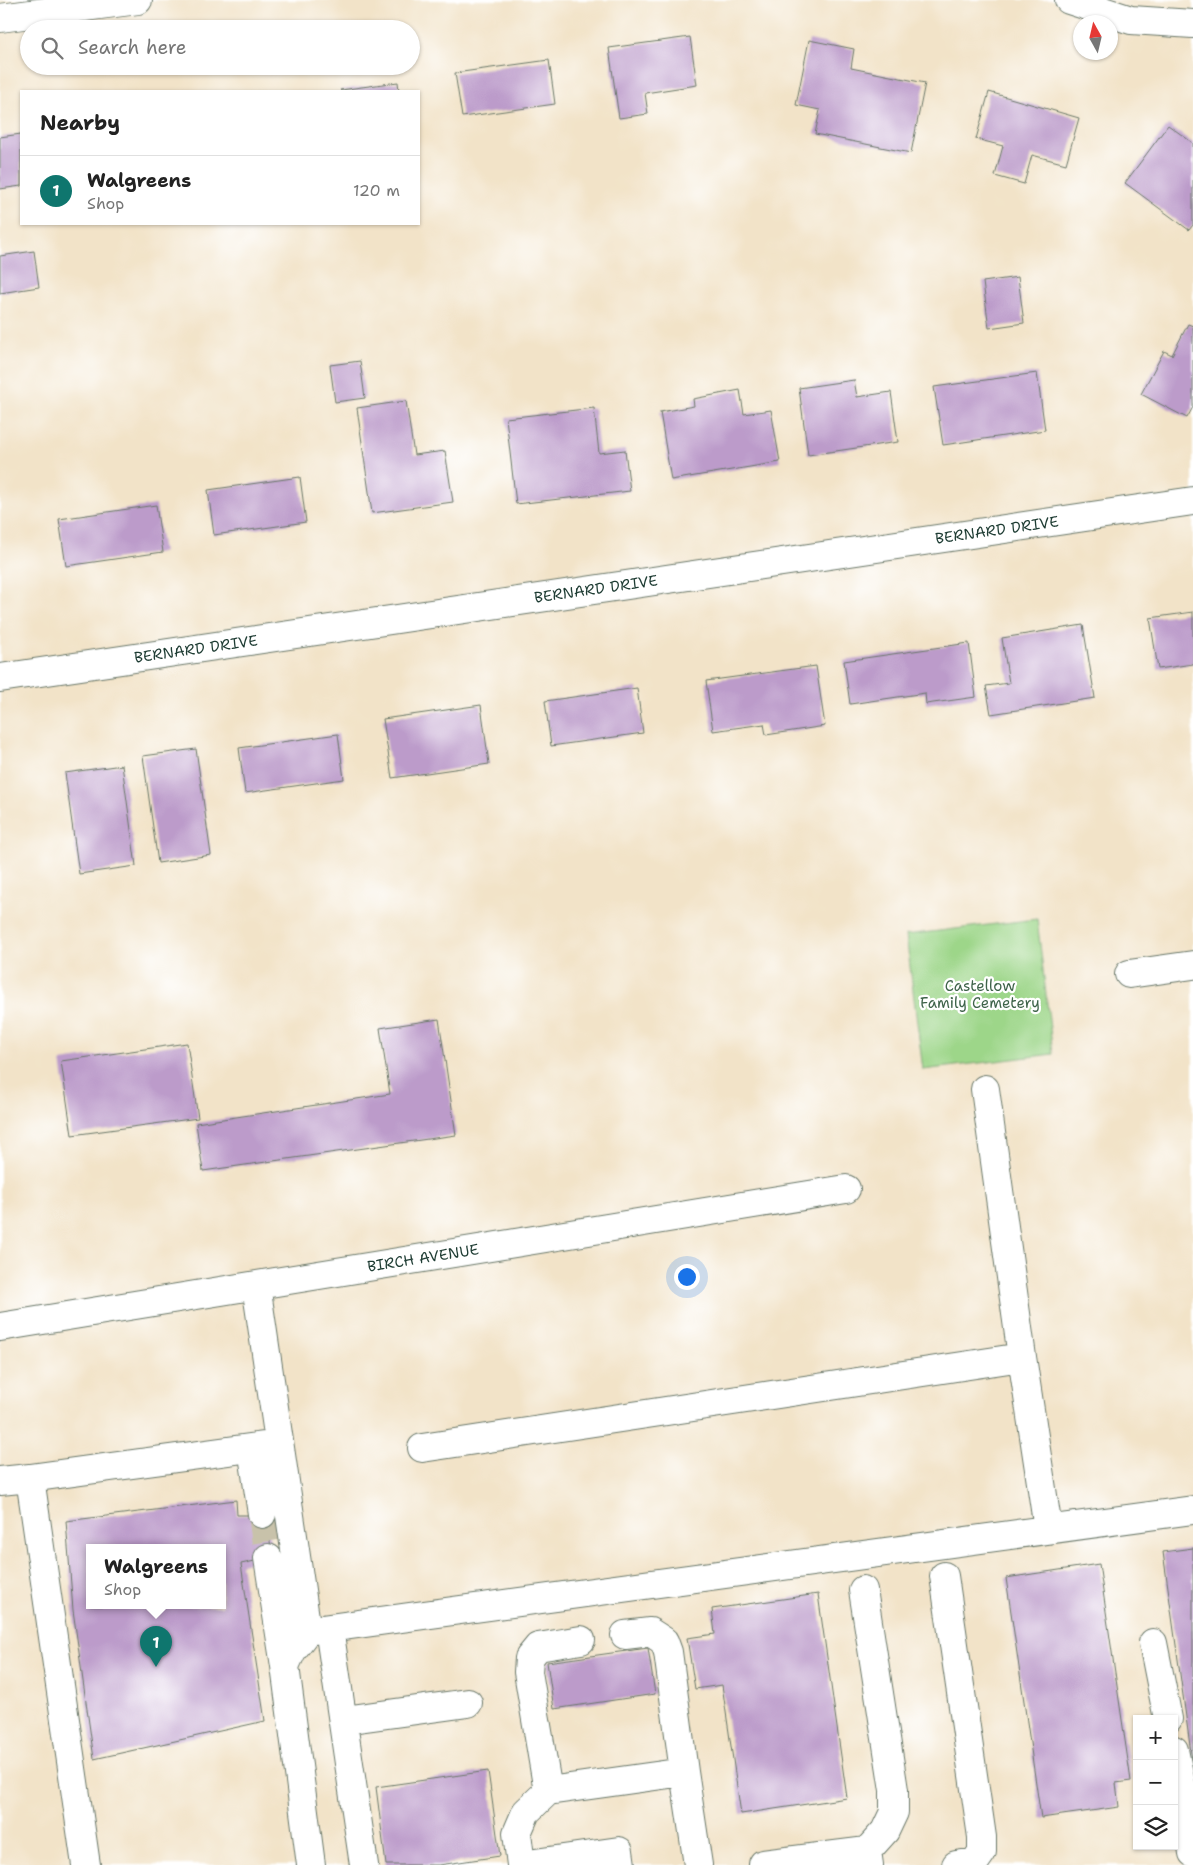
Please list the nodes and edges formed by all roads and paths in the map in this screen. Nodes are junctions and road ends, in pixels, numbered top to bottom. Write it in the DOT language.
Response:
graph roads {
  1 [pos="138,0"];
  2 [pos="1068,0"];
  3 [pos="0,18"];
  4 [pos="1193,24"];
  5 [pos="1193,501"];
  6 [pos="0,678"];
  7 [pos="1193,965"];
  8 [pos="1129,974"];
  9 [pos="984,1089"];
  10 [pos="846,1189"];
  11 [pos="256,1285"];
  12 [pos="0,1327"];
  13 [pos="1022,1357"];
  14 [pos="279,1444"];
  15 [pos="252,1448"];
  16 [pos="422,1448"];
  17 [pos="30,1478"];
  18 [pos="0,1482"];
  19 [pos="1193,1510"];
  20 [pos="262,1514"];
  21 [pos="1048,1529"];
  22 [pos="268,1558"];
  23 [pos="944,1576"];
  24 [pos="863,1590"];
  25 [pos="318,1630"];
  26 [pos="625,1635"];
  27 [pos="581,1640"];
  28 [pos="1153,1643"];
  29 [pos="285,1666"];
  30 [pos="468,1703"];
  31 [pos="1167,1715"];
  32 [pos="344,1720"];
  33 [pos="1177,1760"];
  34 [pos="684,1772"];
  35 [pos="548,1790"];
  36 [pos="1190,1812"];
  37 [pos="1193,1853"];
  38 [pos="868,1858"];
  39 [pos="763,1864"];
  40 [pos="86,1865"];
  41 [pos="311,1865"];
  42 [pos="364,1865"];
  43 [pos="521,1865"];
  44 [pos="621,1865"];
  45 [pos="698,1865"];
  46 [pos="956,1865"];
  1 -- 3 [label="street"];
  2 -- 4 [label="street"];
  5 -- 6 [label="street, BERNARD DRIVE"];
  7 -- 8 [label="street"];
  9 -- 13 [label="street"];
  10 -- 11 [label="street, BIRCH AVENUE"];
  11 -- 12 [label="street, BIRCH AVENUE"];
  11 -- 14 [label="street"];
  13 -- 16 [label="street"];
  13 -- 21 [label="street"];
  14 -- 15 [label="street"];
  14 -- 25 [label="street"];
  15 -- 17 [label="street"];
  15 -- 20 [label="street"];
  17 -- 18 [label="street"];
  17 -- 40 [label="street"];
  19 -- 21 [label="street"];
  21 -- 25 [label="street"];
  22 -- 29 [label="street"];
  23 -- 46 [label="street"];
  24 -- 38 [label="street"];
  25 -- 29 [label="street"];
  25 -- 32 [label="street"];
  26 -- 34 [label="street"];
  27 -- 35 [label="street"];
  28 -- 31 [label="street"];
  29 -- 41 [label="street"];
  30 -- 32 [label="street"];
  32 -- 42 [label="street"];
  33 -- 36 [label="street"];
  34 -- 35 [label="street"];
  34 -- 45 [label="street"];
  35 -- 43 [label="street"];
  36 -- 37 [label="street"];
  38 -- 39 [label="street"];
  43 -- 44 [label="street"];
}
